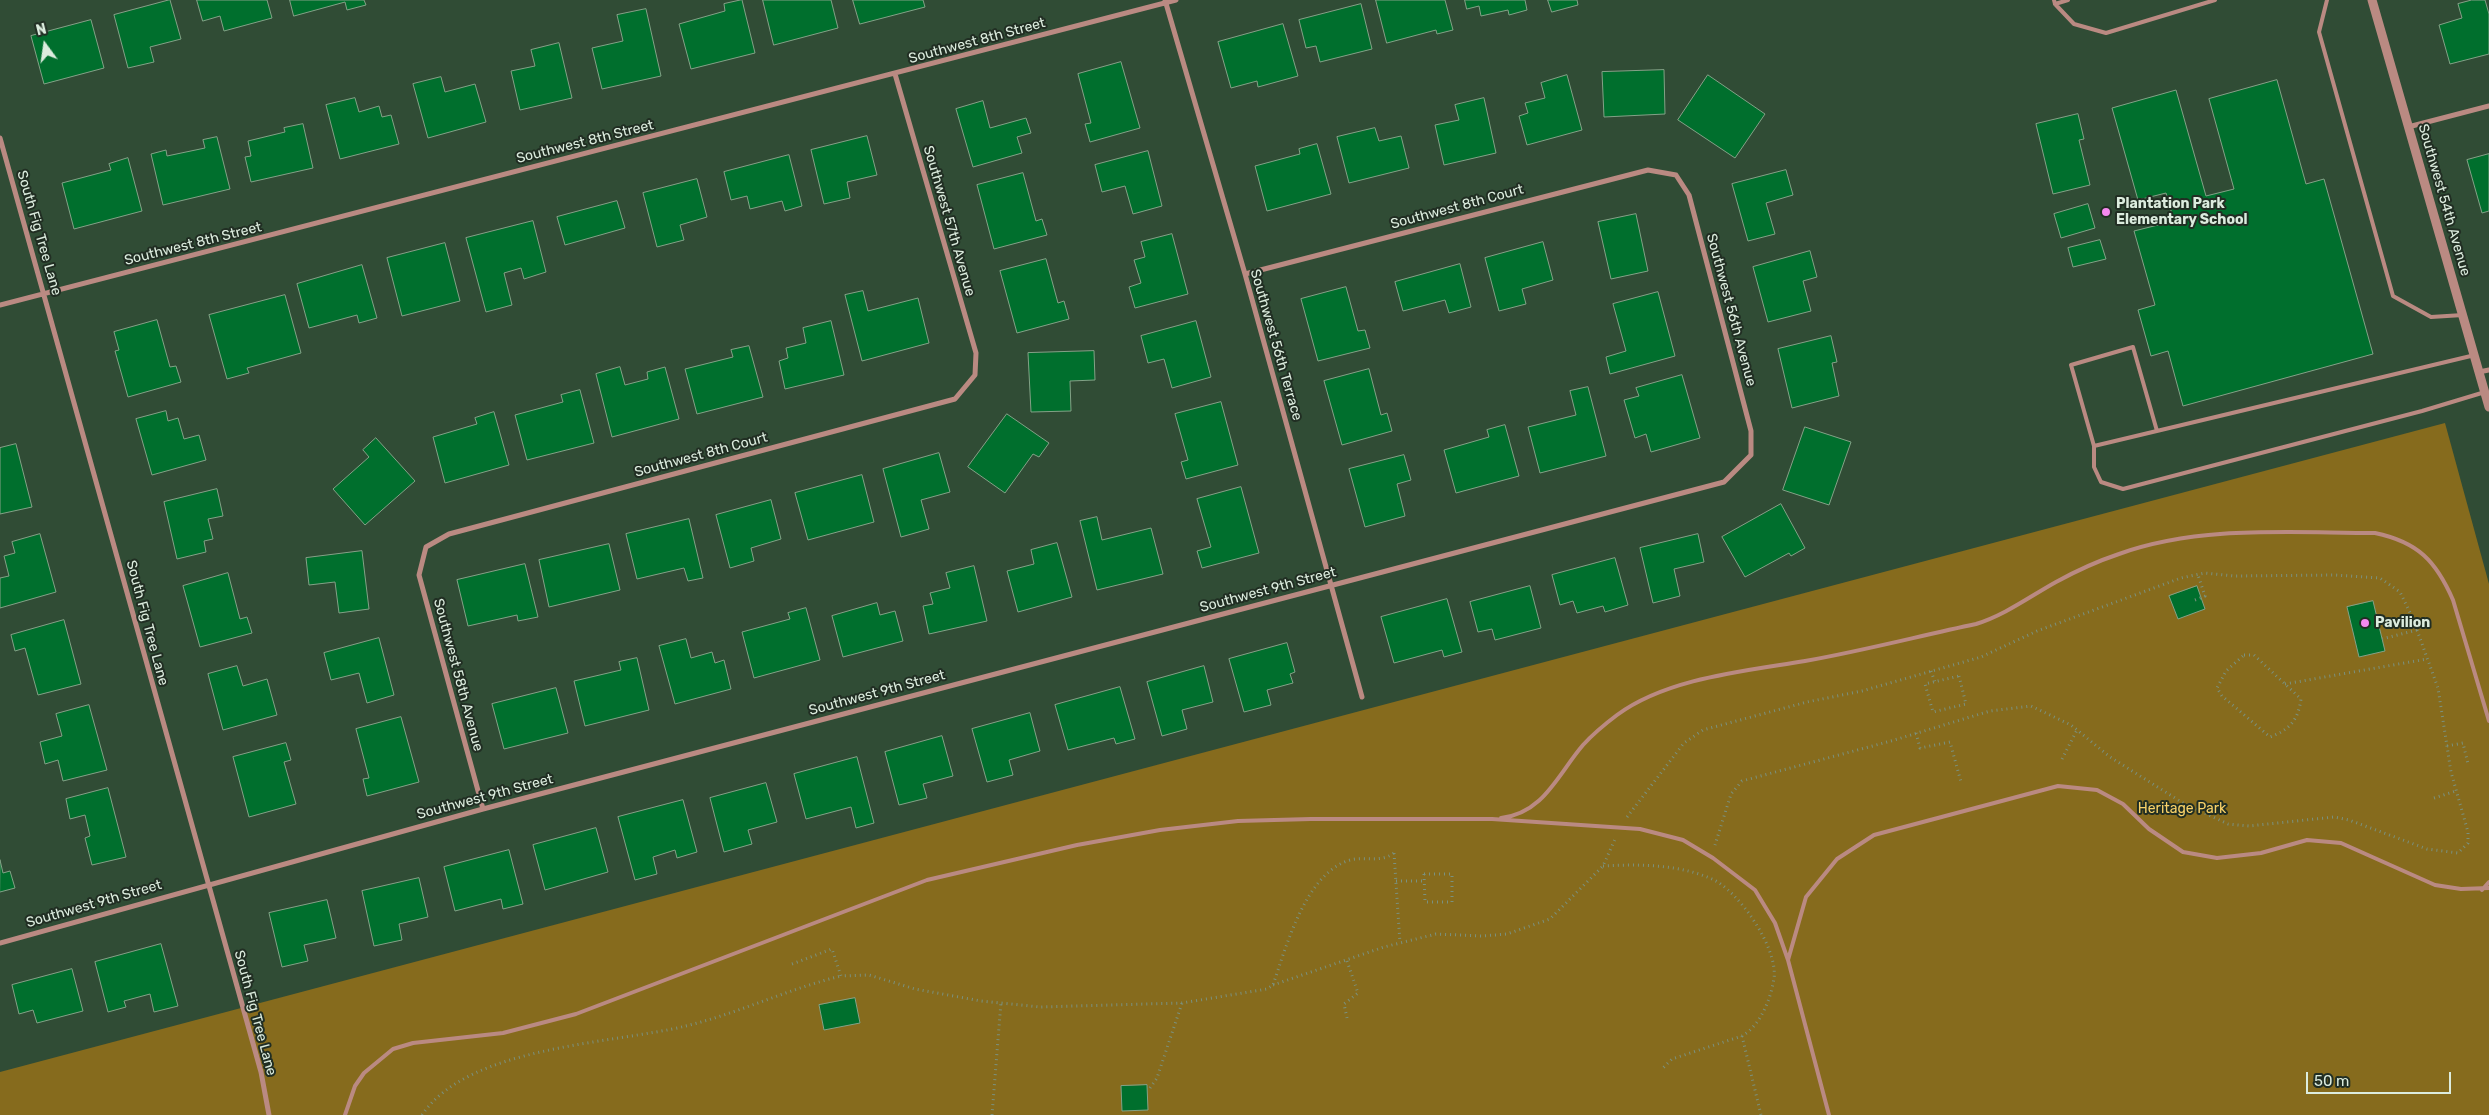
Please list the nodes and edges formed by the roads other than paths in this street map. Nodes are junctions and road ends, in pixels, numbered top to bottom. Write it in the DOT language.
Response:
graph roads {
  1 [pos="1176,0"];
  2 [pos="2068,0"];
  3 [pos="2215,0"];
  4 [pos="2327,0"];
  5 [pos="2372,0"];
  6 [pos="1166,1"];
  7 [pos="2054,2"];
  8 [pos="895,74"];
  9 [pos="2489,106"];
  10 [pos="2408,127"];
  11 [pos="0,138"];
  12 [pos="1676,174"];
  13 [pos="1245,274"];
  14 [pos="44,294"];
  15 [pos="0,306"];
  16 [pos="2463,315"];
  17 [pos="2475,355"];
  18 [pos="2489,370"];
  19 [pos="2480,372"];
  20 [pos="975,375"];
  21 [pos="2485,392"];
  22 [pos="2489,407"];
  23 [pos="2157,431"];
  24 [pos="2094,446"];
  25 [pos="1751,455"];
  26 [pos="426,547"];
  27 [pos="1331,585"];
  28 [pos="1362,697"];
  29 [pos="2489,722"];
  30 [pos="483,809"];
  31 [pos="1492,819"];
  32 [pos="2489,882"];
  33 [pos="207,884"];
  34 [pos="2489,888"];
  35 [pos="2482,890"];
  36 [pos="0,943"];
  37 [pos="1788,960"];
  38 [pos="269,1115"];
  39 [pos="345,1115"];
  40 [pos="1829,1115"];
  1 -- 6 [label="street, Southwest 8th Street"];
  2 -- 7 [label="lane"];
  3 -- 7 [label="lane"];
  4 -- 16 [label="lane"];
  5 -- 10 [label="street, Southwest 54th Avenue"];
  6 -- 8 [label="street, Southwest 8th Street"];
  6 -- 13 [label="street, Southwest 56th Terrace"];
  8 -- 14 [label="street, Southwest 8th Street"];
  8 -- 20 [label="street, Southwest 57th Avenue"];
  9 -- 10 [label="street"];
  10 -- 16 [label="street, Southwest 54th Avenue"];
  11 -- 14 [label="street, South Fig Tree Lane"];
  12 -- 13 [label="street, Southwest 8th Court"];
  12 -- 25 [label="street, Southwest 56th Avenue"];
  13 -- 27 [label="street, Southwest 56th Terrace"];
  14 -- 15 [label="street, Southwest 8th Street"];
  14 -- 33 [label="street, South Fig Tree Lane"];
  16 -- 17 [label="street, Southwest 54th Avenue"];
  17 -- 19 [label="street, Southwest 54th Avenue"];
  17 -- 23 [label="lane"];
  18 -- 19 [label="street"];
  19 -- 21 [label="street, Southwest 54th Avenue"];
  20 -- 26 [label="street, Southwest 8th Court"];
  21 -- 22 [label="street, Southwest 54th Avenue"];
  21 -- 24 [label="lane"];
  23 -- 24 [label="lane"];
  23 -- 24 [label="lane"];
  25 -- 27 [label="street, Southwest 9th Street"];
  26 -- 30 [label="street, Southwest 58th Avenue"];
  27 -- 28 [label="street, Southwest 56th Terrace"];
  27 -- 30 [label="street, Southwest 9th Street"];
  29 -- 31 [label="lane"];
  30 -- 33 [label="street, Southwest 9th Street"];
  31 -- 37 [label="lane"];
  31 -- 39 [label="lane"];
  32 -- 35 [label="lane"];
  33 -- 36 [label="street, Southwest 9th Street"];
  33 -- 38 [label="street, South Fig Tree Lane"];
  34 -- 35 [label="lane"];
  35 -- 37 [label="lane"];
  37 -- 40 [label="lane"];
}
